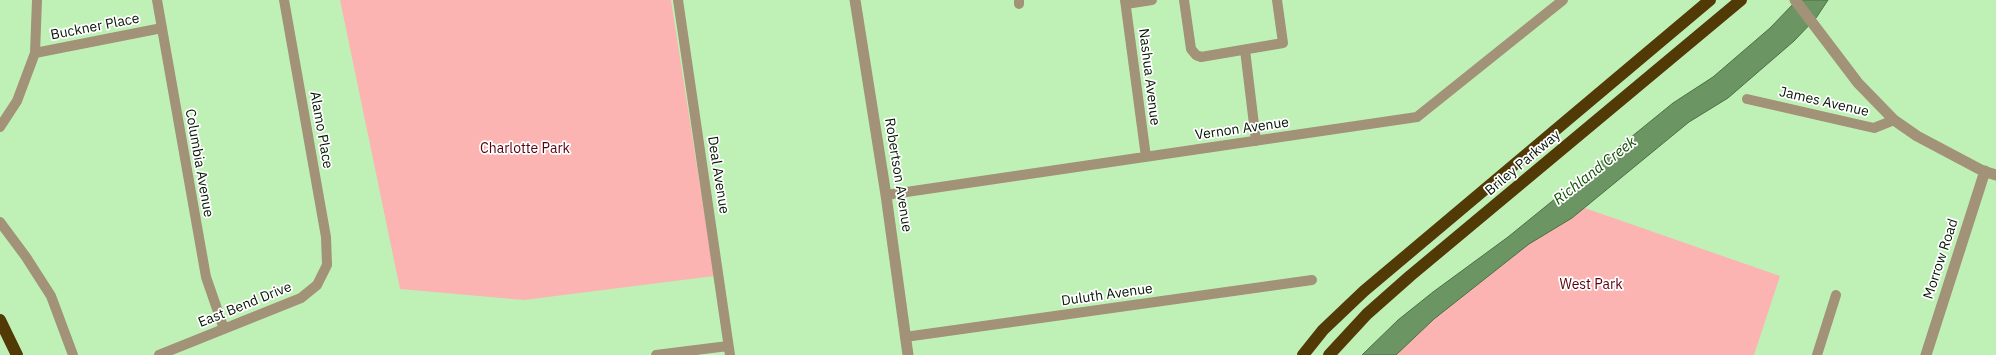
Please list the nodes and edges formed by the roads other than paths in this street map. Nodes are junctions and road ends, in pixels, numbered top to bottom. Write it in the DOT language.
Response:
graph roads {
  1 [pos="37,0"];
  2 [pos="157,0"];
  3 [pos="284,0"];
  4 [pos="678,0"];
  5 [pos="855,0"];
  6 [pos="1152,0"];
  7 [pos="1184,0"];
  8 [pos="1276,0"];
  9 [pos="1564,0"];
  10 [pos="1710,0"];
  11 [pos="1742,0"];
  12 [pos="1795,0"];
  13 [pos="1126,2"];
  14 [pos="162,28"];
  15 [pos="1245,50"];
  16 [pos="35,53"];
  17 [pos="1747,99"];
  18 [pos="1894,120"];
  19 [pos="0,127"];
  20 [pos="1256,141"];
  21 [pos="1146,157"];
  22 [pos="1985,171"];
  23 [pos="1996,175"];
  24 [pos="886,195"];
  25 [pos="0,222"];
  26 [pos="327,264"];
  27 [pos="1312,280"];
  28 [pos="1836,295"];
  29 [pos="0,320"];
  30 [pos="224,329"];
  31 [pos="905,337"];
  32 [pos="729,351"];
  33 [pos="17,355"];
  34 [pos="73,355"];
  35 [pos="159,355"];
  36 [pos="656,355"];
  37 [pos="908,355"];
  38 [pos="1303,355"];
  39 [pos="1329,355"];
  40 [pos="1817,355"];
  41 [pos="1926,355"];
  1 -- 16 [label="street"];
  2 -- 14 [label="street, Columbia Avenue"];
  3 -- 26 [label="street, Alamo Place"];
  4 -- 32 [label="street, Deal Avenue"];
  5 -- 24 [label="street, Robertson Avenue"];
  6 -- 13 [label="street"];
  7 -- 15 [label="street"];
  8 -- 15 [label="street"];
  9 -- 20 [label="street, Vernon Avenue"];
  10 -- 38 [label="highway, Briley Parkway"];
  11 -- 39 [label="highway, Briley Parkway"];
  12 -- 18 [label="street"];
  13 -- 21 [label="street, Nashua Avenue"];
  14 -- 16 [label="street, Buckner Place"];
  14 -- 30 [label="street, Columbia Avenue"];
  15 -- 20 [label="street"];
  16 -- 19 [label="street"];
  17 -- 18 [label="street, James Avenue"];
  18 -- 22 [label="street"];
  20 -- 21 [label="street, Vernon Avenue"];
  21 -- 24 [label="street, Vernon Avenue"];
  22 -- 23 [label="street"];
  22 -- 41 [label="street, Morrow Road"];
  24 -- 31 [label="street, Robertson Avenue"];
  25 -- 34 [label="street"];
  26 -- 30 [label="street, East Bend Drive"];
  27 -- 31 [label="street, Duluth Avenue"];
  28 -- 40 [label="street"];
  29 -- 33 [label="highway"];
  30 -- 35 [label="street, East Bend Drive"];
  31 -- 37 [label="street, Robertson Avenue"];
  32 -- 36 [label="street"];
}
